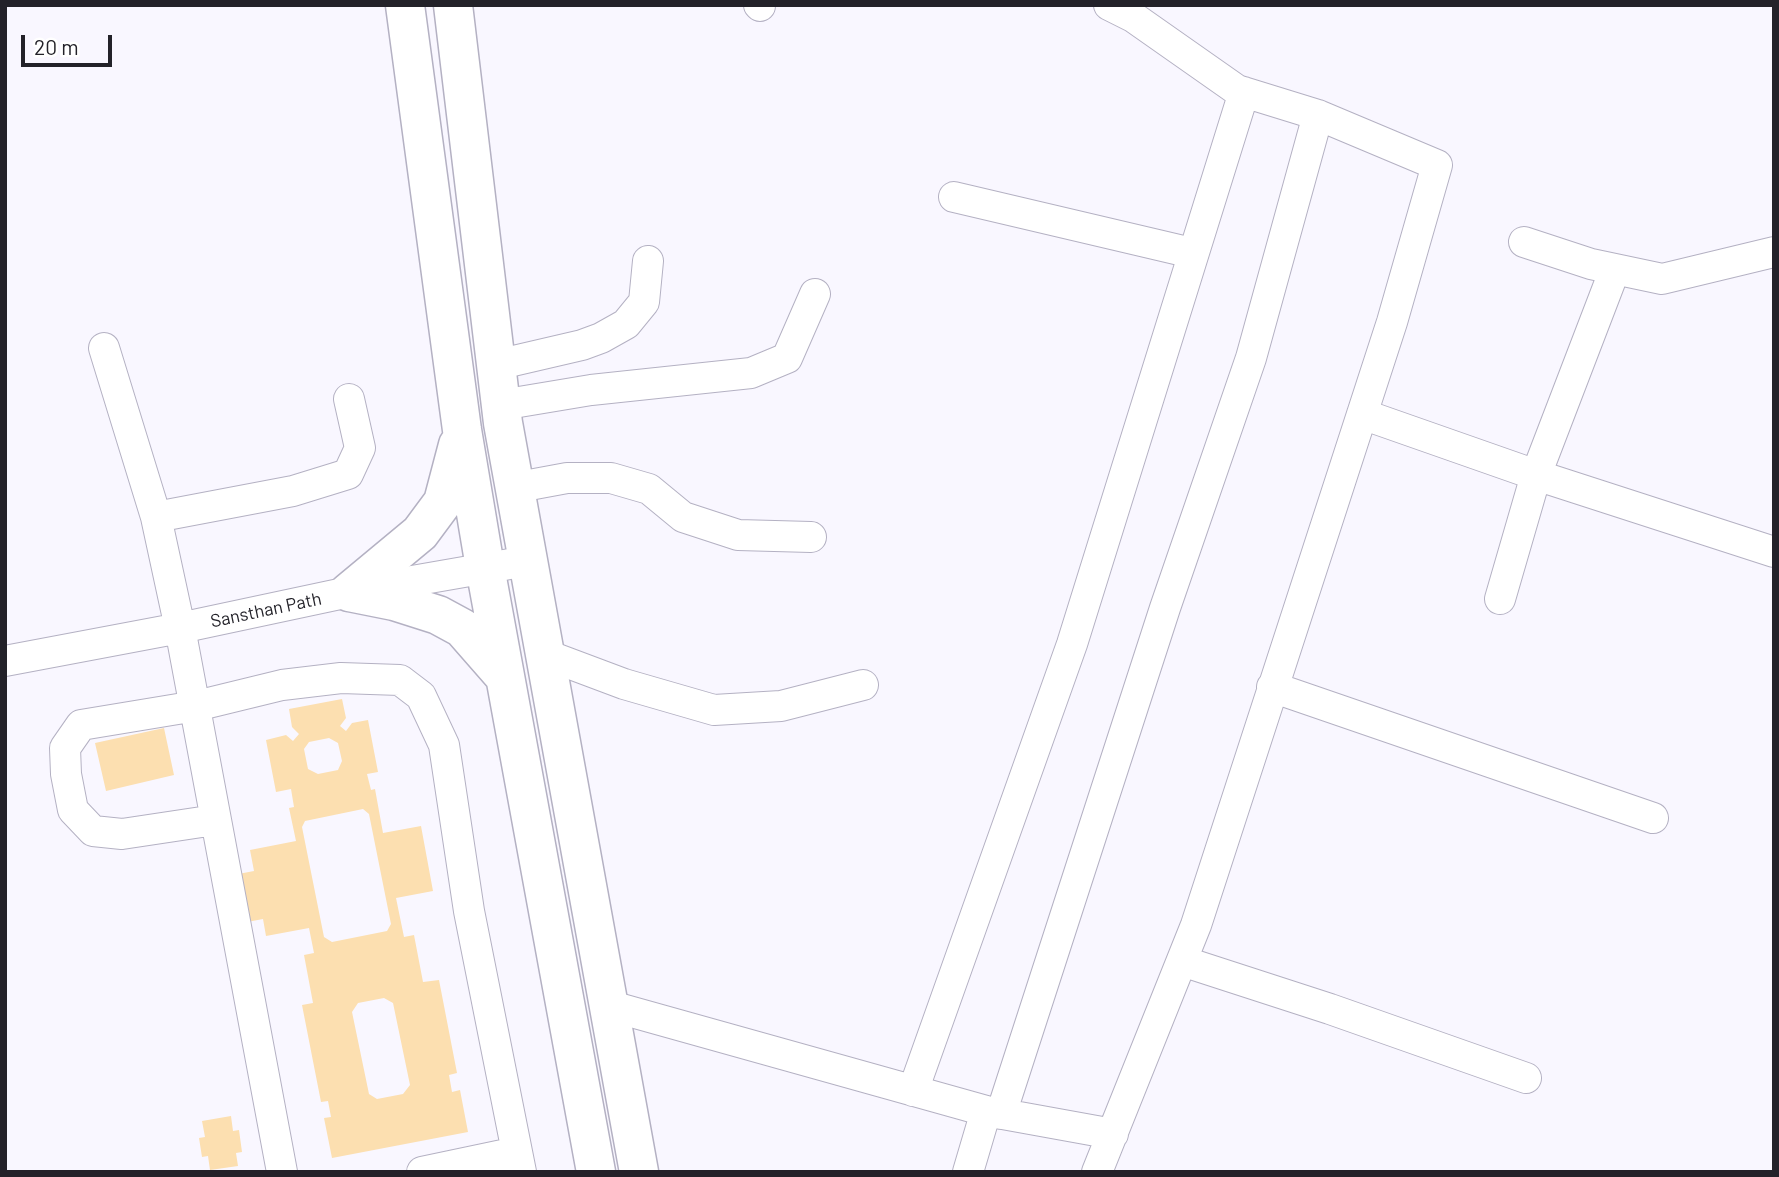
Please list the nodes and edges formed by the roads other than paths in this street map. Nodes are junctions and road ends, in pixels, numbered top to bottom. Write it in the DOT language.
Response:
graph roads {
  1 [pos="405,5"];
  2 [pos="453,5"];
  3 [pos="1109,5"];
  4 [pos="1244,92"];
  5 [pos="1318,115"];
  6 [pos="954,197"];
  7 [pos="1524,242"];
  8 [pos="1774,251"];
  9 [pos="1192,253"];
  10 [pos="648,261"];
  11 [pos="1615,269"];
  12 [pos="815,294"];
  13 [pos="104,348"];
  14 [pos="496,365"];
  15 [pos="349,399"];
  16 [pos="501,405"];
  17 [pos="1362,414"];
  18 [pos="462,430"];
  19 [pos="1536,475"];
  20 [pos="513,488"];
  21 [pos="156,517"];
  22 [pos="811,537"];
  23 [pos="1774,551"];
  24 [pos="527,561"];
  25 [pos="485,566"];
  26 [pos="349,592"];
  27 [pos="1500,599"];
  28 [pos="180,628"];
  29 [pos="544,654"];
  30 [pos="5,661"];
  31 [pos="505,677"];
  32 [pos="863,685"];
  33 [pos="1272,687"];
  34 [pos="196,706"];
  35 [pos="1653,818"];
  36 [pos="215,820"];
  37 [pos="1182,961"];
  38 [pos="607,1005"];
  39 [pos="1526,1078"];
  40 [pos="914,1091"];
  41 [pos="994,1112"];
  42 [pos="1112,1133"];
  43 [pos="519,1162"];
  44 [pos="282,1172"];
  45 [pos="422,1172"];
  46 [pos="596,1172"];
  47 [pos="639,1172"];
  48 [pos="968,1172"];
  49 [pos="1097,1172"];
  1 -- 18 [label="main road"];
  2 -- 14 [label="main road"];
  3 -- 4 [label="street"];
  4 -- 5 [label="street"];
  4 -- 9 [label="street"];
  5 -- 17 [label="street"];
  5 -- 41 [label="street"];
  6 -- 9 [label="street"];
  7 -- 11 [label="street"];
  8 -- 11 [label="street"];
  9 -- 40 [label="street"];
  10 -- 14 [label="street"];
  11 -- 19 [label="street"];
  12 -- 16 [label="street"];
  13 -- 21 [label="street"];
  14 -- 16 [label="main road"];
  15 -- 21 [label="street"];
  16 -- 20 [label="main road"];
  17 -- 19 [label="street"];
  17 -- 33 [label="street"];
  18 -- 25 [label="main road"];
  18 -- 26 [label="main road"];
  19 -- 23 [label="street"];
  19 -- 27 [label="street"];
  20 -- 22 [label="street"];
  20 -- 24 [label="main road"];
  21 -- 28 [label="street"];
  24 -- 25 [label="street, Sansthan Path"];
  24 -- 29 [label="main road"];
  25 -- 26 [label="street, Sansthan Path"];
  25 -- 31 [label="main road"];
  26 -- 28 [label="street, Sansthan Path"];
  26 -- 31 [label="main road"];
  28 -- 30 [label="street, Sansthan Path"];
  28 -- 34 [label="street"];
  29 -- 32 [label="street"];
  29 -- 38 [label="main road"];
  31 -- 46 [label="main road"];
  33 -- 35 [label="street"];
  33 -- 37 [label="street"];
  34 -- 36 [label="street"];
  34 -- 36 [label="street"];
  34 -- 43 [label="street"];
  36 -- 44 [label="street"];
  37 -- 39 [label="street"];
  37 -- 42 [label="street"];
  38 -- 40 [label="street"];
  38 -- 47 [label="main road"];
  40 -- 41 [label="street"];
  41 -- 42 [label="street"];
  41 -- 48 [label="street"];
  42 -- 49 [label="street"];
  43 -- 45 [label="street"];
}
